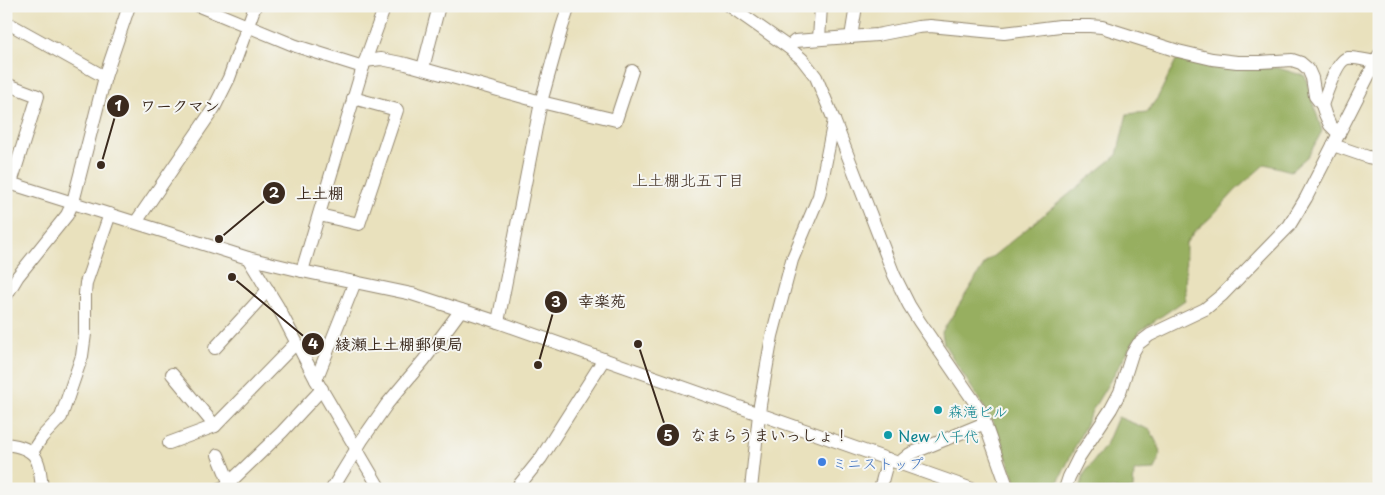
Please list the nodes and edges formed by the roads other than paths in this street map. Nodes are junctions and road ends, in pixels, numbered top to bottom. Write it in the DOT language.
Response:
graph roads {
  1 [pos="129,6"];
  2 [pos="198,6"];
  3 [pos="255,6"];
  4 [pos="385,6"];
  5 [pos="440,6"];
  6 [pos="569,6"];
  7 [pos="730,6"];
  8 [pos="821,6"];
  9 [pos="856,6"];
  10 [pos="6,22"];
  11 [pos="248,27"];
  12 [pos="851,37"];
  13 [pos="819,39"];
  14 [pos="788,47"];
  15 [pos="1377,58"];
  16 [pos="364,64"];
  17 [pos="423,68"];
  18 [pos="632,71"];
  19 [pos="105,76"];
  20 [pos="6,84"];
  21 [pos="353,98"];
  22 [pos="541,102"];
  23 [pos="1322,105"];
  24 [pos="834,120"];
  25 [pos="1336,140"];
  26 [pos="1379,159"];
  27 [pos="8,183"];
  28 [pos="73,202"];
  29 [pos="110,214"];
  30 [pos="319,215"];
  31 [pos="136,222"];
  32 [pos="248,258"];
  33 [pos="302,271"];
  34 [pos="356,282"];
  35 [pos="268,290"];
  36 [pos="6,296"];
  37 [pos="461,310"];
  38 [pos="498,322"];
  39 [pos="296,343"];
  40 [pos="215,348"];
  41 [pos="604,359"];
  42 [pos="172,374"];
  43 [pos="319,385"];
  44 [pos="759,414"];
  45 [pos="985,423"];
  46 [pos="215,426"];
  47 [pos="169,443"];
  48 [pos="6,444"];
  49 [pos="357,449"];
  50 [pos="32,452"];
  51 [pos="218,455"];
  52 [pos="894,461"];
  53 [pos="227,487"];
  54 [pos="42,489"];
  55 [pos="332,489"];
  56 [pos="380,489"];
  57 [pos="516,489"];
  58 [pos="751,489"];
  59 [pos="880,489"];
  60 [pos="972,489"];
  61 [pos="1008,489"];
  62 [pos="1065,489"];
  1 -- 19 [label="street"];
  2 -- 11 [label="street"];
  3 -- 11 [label="street"];
  4 -- 16 [label="street"];
  5 -- 17 [label="street"];
  6 -- 22 [label="street"];
  7 -- 14 [label="street"];
  8 -- 13 [label="street"];
  9 -- 12 [label="street"];
  10 -- 19 [label="street"];
  11 -- 16 [label="street"];
  11 -- 31 [label="street"];
  12 -- 13 [label="street"];
  12 -- 23 [label="street"];
  13 -- 14 [label="street"];
  14 -- 24 [label="street"];
  15 -- 23 [label="street"];
  15 -- 25 [label="street"];
  16 -- 17 [label="street"];
  16 -- 21 [label="street"];
  17 -- 22 [label="street"];
  18 -- 22 [label="street"];
  19 -- 28 [label="street"];
  20 -- 27 [label="street"];
  21 -- 30 [label="street"];
  21 -- 30 [label="street"];
  22 -- 38 [label="street"];
  23 -- 25 [label="street"];
  24 -- 44 [label="street"];
  24 -- 45 [label="street"];
  25 -- 26 [label="street"];
  25 -- 62 [label="street"];
  27 -- 28 [label="street"];
  28 -- 29 [label="street"];
  28 -- 36 [label="street"];
  29 -- 31 [label="street"];
  29 -- 50 [label="street"];
  30 -- 33 [label="street"];
  31 -- 32 [label="street"];
  32 -- 33 [label="street"];
  32 -- 35 [label="street"];
  33 -- 34 [label="street"];
  34 -- 37 [label="street"];
  34 -- 43 [label="street"];
  35 -- 39 [label="street"];
  35 -- 40 [label="street"];
  37 -- 38 [label="street"];
  37 -- 49 [label="street"];
  38 -- 41 [label="street"];
  39 -- 43 [label="street"];
  39 -- 46 [label="street"];
  41 -- 44 [label="street"];
  41 -- 57 [label="street"];
  42 -- 46 [label="street"];
  43 -- 49 [label="street"];
  43 -- 53 [label="street"];
  44 -- 52 [label="street"];
  44 -- 58 [label="street"];
  45 -- 52 [label="street"];
  45 -- 61 [label="street"];
  46 -- 47 [label="street"];
  48 -- 50 [label="street"];
  49 -- 55 [label="street"];
  49 -- 56 [label="street"];
  50 -- 54 [label="street"];
  51 -- 53 [label="street"];
  52 -- 59 [label="street"];
  52 -- 60 [label="street"];
}
